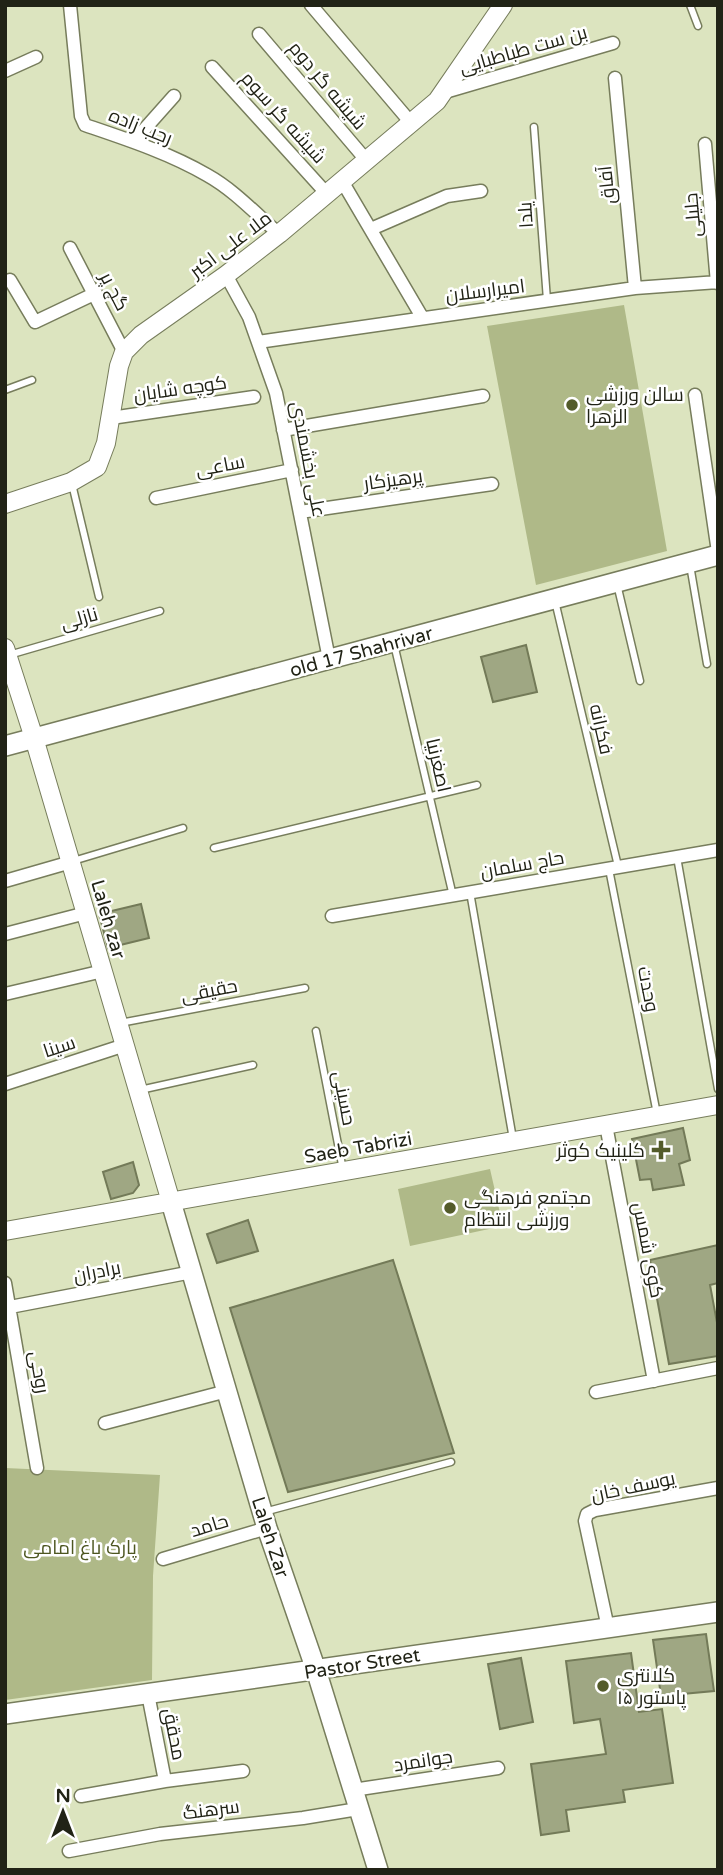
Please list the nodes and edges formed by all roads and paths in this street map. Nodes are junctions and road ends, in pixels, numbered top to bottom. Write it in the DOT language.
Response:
graph roads {
  1 [pos="70,5"];
  2 [pos="311,5"];
  3 [pos="503,5"];
  4 [pos="690,5"];
  5 [pos="698,26"];
  6 [pos="259,34"];
  7 [pos="613,43"];
  8 [pos="36,57"];
  9 [pos="212,67"];
  10 [pos="5,71"];
  11 [pos="615,78"];
  12 [pos="445,92"];
  13 [pos="174,96"];
  14 [pos="412,124"];
  15 [pos="534,127"];
  16 [pos="134,141"];
  17 [pos="705,144"];
  18 [pos="367,161"];
  19 [pos="342,181"];
  20 [pos="481,191"];
  21 [pos="327,194"];
  22 [pos="371,229"];
  23 [pos="279,234"];
  24 [pos="71,248"];
  25 [pos="226,275"];
  26 [pos="10,280"];
  27 [pos="717,283"];
  28 [pos="635,288"];
  29 [pos="96,293"];
  30 [pos="548,301"];
  31 [pos="422,317"];
  32 [pos="258,342"];
  33 [pos="124,352"];
  34 [pos="32,380"];
  35 [pos="5,390"];
  36 [pos="695,395"];
  37 [pos="483,396"];
  38 [pos="254,397"];
  39 [pos="111,418"];
  40 [pos="283,430"];
  41 [pos="292,470"];
  42 [pos="71,482"];
  43 [pos="492,484"];
  44 [pos="156,498"];
  45 [pos="5,504"];
  46 [pos="300,512"];
  47 [pos="718,554"];
  48 [pos="690,563"];
  49 [pos="617,582"];
  50 [pos="99,597"];
  51 [pos="555,599"];
  52 [pos="160,611"];
  53 [pos="394,642"];
  54 [pos="6,652"];
  55 [pos="329,659"];
  56 [pos="706,664"];
  57 [pos="640,681"];
  58 [pos="34,738"];
  59 [pos="5,746"];
  60 [pos="477,785"];
  61 [pos="430,797"];
  62 [pos="183,828"];
  63 [pos="214,848"];
  64 [pos="718,850"];
  65 [pos="677,857"];
  66 [pos="71,862"];
  67 [pos="613,867"];
  68 [pos="5,881"];
  69 [pos="470,892"];
  70 [pos="453,895"];
  71 [pos="86,913"];
  72 [pos="332,916"];
  73 [pos="5,934"];
  74 [pos="103,971"];
  75 [pos="305,988"];
  76 [pos="5,994"];
  77 [pos="118,1023"];
  78 [pos="316,1031"];
  79 [pos="125,1045"];
  80 [pos="253,1065"];
  81 [pos="5,1084"];
  82 [pos="718,1089"];
  83 [pos="138,1090"];
  84 [pos="718,1105"];
  85 [pos="658,1116"];
  86 [pos="606,1125"];
  87 [pos="513,1141"];
  88 [pos="344,1171"];
  89 [pos="171,1202"];
  90 [pos="5,1231"];
  91 [pos="192,1272"];
  92 [pos="5,1283"];
  93 [pos="10,1307"];
  94 [pos="718,1368"];
  95 [pos="653,1381"];
  96 [pos="227,1391"];
  97 [pos="596,1392"];
  98 [pos="105,1423"];
  99 [pos="451,1462"];
  100 [pos="37,1468"];
  101 [pos="718,1488"];
  102 [pos="265,1520"];
  103 [pos="163,1559"];
  104 [pos="718,1612"];
  105 [pos="608,1628"];
  106 [pos="316,1670"];
  107 [pos="148,1694"];
  108 [pos="5,1714"];
  109 [pos="498,1768"];
  110 [pos="243,1771"];
  111 [pos="165,1781"];
  112 [pos="80,1796"];
  113 [pos="356,1799"];
  114 [pos="69,1851"];
  115 [pos="378,1870"];
  1 -- 16 [label="street, رجب زاده"];
  2 -- 14 [label="street"];
  3 -- 12 [label="main road, ملا علی اکبر"];
  4 -- 5 [label="lane"];
  6 -- 18 [label="street, شیشه گر دوم"];
  7 -- 12 [label="street, بن ست طباطبایی"];
  8 -- 10 [label="street"];
  9 -- 21 [label="street, شیشه گر سوم"];
  11 -- 28 [label="street, آفاق"];
  12 -- 14 [label="main road, ملا علی اکبر"];
  13 -- 16 [label="street"];
  14 -- 18 [label="main road, ملا علی اکبر"];
  15 -- 30 [label="lane, یلدا"];
  16 -- 23 [label="street, رجب زاده"];
  17 -- 27 [label="street, جلیلی"];
  18 -- 19 [label="main road, ملا علی اکبر"];
  19 -- 21 [label="main road, ملا علی اکبر"];
  19 -- 22 [label="street"];
  20 -- 22 [label="street"];
  21 -- 23 [label="main road, ملا علی اکبر"];
  22 -- 31 [label="street"];
  23 -- 25 [label="main road, ملا علی اکبر"];
  24 -- 29 [label="street, گچ پر"];
  25 -- 32 [label="street, علی بخشمندی"];
  25 -- 33 [label="main road, ملا علی اکبر"];
  26 -- 29 [label="street"];
  27 -- 28 [label="street, امیرارسلان"];
  28 -- 30 [label="street, امیرارسلان"];
  29 -- 33 [label="street, گچ پر"];
  30 -- 31 [label="street, امیرارسلان"];
  31 -- 32 [label="street, امیرارسلان"];
  32 -- 40 [label="street, علی بخشمندی"];
  33 -- 39 [label="main road"];
  34 -- 35 [label="lane"];
  36 -- 47 [label="street"];
  37 -- 40 [label="street"];
  38 -- 39 [label="street, کوچه شایان"];
  39 -- 42 [label="main road"];
  40 -- 41 [label="street, علی بخشمندی"];
  41 -- 44 [label="street, ساعی"];
  41 -- 46 [label="street, علی بخشمندی"];
  42 -- 45 [label="main road"];
  42 -- 50 [label="lane"];
  43 -- 46 [label="street, پرهیزکار"];
  46 -- 55 [label="street, علی بخشمندی"];
  47 -- 48 [label="main road, old 17 Shahrivar"];
  48 -- 49 [label="main road, old 17 Shahrivar"];
  48 -- 56 [label="lane"];
  49 -- 51 [label="main road, old 17 Shahrivar"];
  49 -- 57 [label="lane"];
  51 -- 53 [label="main road, old 17 Shahrivar"];
  51 -- 67 [label="lane, فکرانه"];
  52 -- 54 [label="lane, نازلی"];
  53 -- 55 [label="main road, old 17 Shahrivar"];
  53 -- 61 [label="lane, اصغرنیا"];
  54 -- 58 [label="main road, Laleh zar"];
  55 -- 58 [label="main road, old 17 Shahrivar"];
  58 -- 59 [label="main road, old 17 Shahrivar"];
  58 -- 66 [label="main road, Laleh zar"];
  60 -- 61 [label="lane"];
  61 -- 63 [label="lane"];
  61 -- 70 [label="lane, اصغرنیا"];
  62 -- 66 [label="lane"];
  64 -- 65 [label="street, حاج سلمان"];
  65 -- 67 [label="street, حاج سلمان"];
  65 -- 82 [label="lane"];
  66 -- 68 [label="street"];
  66 -- 71 [label="main road, Laleh zar"];
  67 -- 69 [label="street, حاج سلمان"];
  67 -- 85 [label="lane, وحدت"];
  69 -- 70 [label="street, حاج سلمان"];
  69 -- 87 [label="lane"];
  70 -- 72 [label="street, حاج سلمان"];
  71 -- 73 [label="street"];
  71 -- 74 [label="main road, Laleh zar"];
  74 -- 76 [label="street"];
  74 -- 77 [label="main road, Laleh zar"];
  75 -- 77 [label="lane, حقیقی"];
  77 -- 79 [label="main road, Laleh zar"];
  78 -- 88 [label="lane, حسینی"];
  79 -- 81 [label="street, سینا"];
  79 -- 83 [label="main road, Laleh zar"];
  80 -- 83 [label="lane"];
  83 -- 89 [label="main road, Laleh zar"];
  84 -- 85 [label="main road, Saeb Tabrizi"];
  85 -- 86 [label="main road, Saeb Tabrizi"];
  86 -- 87 [label="main road, Saeb Tabrizi"];
  86 -- 95 [label="street, کوی شمس"];
  87 -- 88 [label="main road, Saeb Tabrizi"];
  88 -- 89 [label="main road, Saeb Tabrizi"];
  89 -- 90 [label="main road, Saeb Tabrizi"];
  89 -- 91 [label="main road, Laleh Zar"];
  91 -- 93 [label="street, برادران"];
  91 -- 96 [label="main road, Laleh Zar"];
  92 -- 93 [label="street, روحی"];
  93 -- 100 [label="street, روحی"];
  94 -- 95 [label="street"];
  95 -- 97 [label="street"];
  96 -- 98 [label="street"];
  96 -- 102 [label="main road, Laleh Zar"];
  99 -- 102 [label="lane"];
  101 -- 105 [label="street, یوسف خان"];
  102 -- 103 [label="street, حامد"];
  102 -- 106 [label="main road, Laleh Zar"];
  104 -- 105 [label="main road, Pastor Street"];
  105 -- 106 [label="main road, Pastor Street"];
  106 -- 107 [label="main road, Pastor Street"];
  106 -- 113 [label="main road, Laleh Zar"];
  107 -- 108 [label="main road, Pastor Street"];
  107 -- 111 [label="street, محقق"];
  109 -- 113 [label="street, جوانمرد"];
  110 -- 111 [label="street"];
  111 -- 112 [label="street"];
  113 -- 114 [label="street, سرهنگ"];
  113 -- 115 [label="main road, Laleh Zar"];
}
